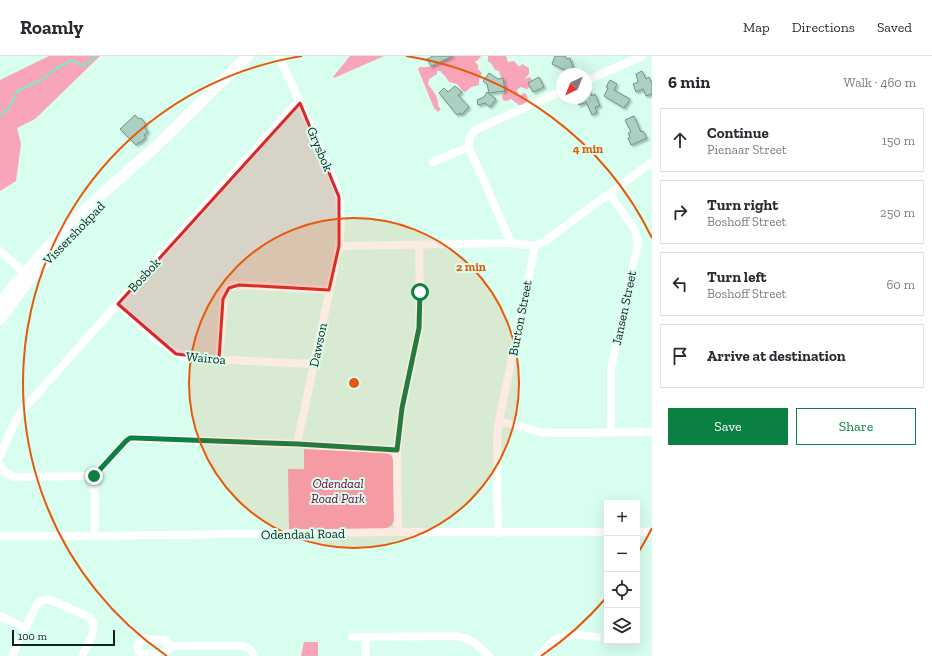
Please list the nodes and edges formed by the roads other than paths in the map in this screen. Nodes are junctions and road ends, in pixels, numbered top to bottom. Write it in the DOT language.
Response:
graph roads {
  1 [pos="248,56"];
  2 [pos="279,56"];
  3 [pos="642,56"];
  4 [pos="592,78"];
  5 [pos="556,94"];
  6 [pos="300,103"];
  7 [pos="469,147"];
  8 [pos="433,162"];
  9 [pos="652,162"];
  10 [pos="609,193"];
  11 [pos="511,243"];
  12 [pos="419,245"];
  13 [pos="338,246"];
  14 [pos="536,246"];
  15 [pos="0,251"];
  16 [pos="27,276"];
  17 [pos="329,290"];
  18 [pos="0,303"];
  19 [pos="118,304"];
  20 [pos="0,318"];
  21 [pos="219,359"];
  22 [pos="313,364"];
  23 [pos="499,421"];
  24 [pos="611,432"];
  25 [pos="652,432"];
  26 [pos="298,444"];
  27 [pos="397,450"];
  28 [pos="0,456"];
  29 [pos="0,464"];
  30 [pos="94,476"];
  31 [pos="398,532"];
  32 [pos="604,532"];
  33 [pos="640,532"];
  34 [pos="652,532"];
  35 [pos="498,533"];
  36 [pos="0,536"];
  37 [pos="95,536"];
  38 [pos="0,616"];
  39 [pos="25,628"];
  40 [pos="352,636"];
  41 [pos="366,637"];
  42 [pos="597,637"];
  43 [pos="169,646"];
  44 [pos="12,656"];
  45 [pos="82,656"];
  46 [pos="254,656"];
  47 [pos="366,656"];
  48 [pos="488,656"];
  49 [pos="538,656"];
  1 -- 16 [label="main road, Vissershokpad"];
  2 -- 6 [label="street, Grysbok"];
  3 -- 4 [label="street"];
  5 -- 7 [label="street"];
  6 -- 13 [label="street, Grysbok"];
  6 -- 19 [label="street, Bosbok"];
  7 -- 8 [label="street"];
  7 -- 11 [label="street"];
  9 -- 10 [label="street"];
  10 -- 14 [label="street"];
  10 -- 24 [label="street, Jansen Street"];
  11 -- 12 [label="street"];
  11 -- 14 [label="street"];
  12 -- 13 [label="street"];
  12 -- 27 [label="street"];
  13 -- 17 [label="street, Dawson"];
  14 -- 23 [label="street, Burton Street"];
  15 -- 16 [label="street"];
  16 -- 18 [label="main road, Vissershokpad"];
  16 -- 20 [label="main road, Vissershokpad"];
  17 -- 21 [label="street"];
  17 -- 22 [label="street, Dawson"];
  19 -- 21 [label="street, Wairoa"];
  19 -- 28 [label="street, Bosbok"];
  21 -- 22 [label="street, Wairoa"];
  22 -- 26 [label="street, Dawson"];
  23 -- 24 [label="street"];
  23 -- 35 [label="street, Burton Street"];
  24 -- 25 [label="street"];
  26 -- 27 [label="street"];
  26 -- 30 [label="street"];
  27 -- 31 [label="street"];
  29 -- 30 [label="street"];
  30 -- 37 [label="street"];
  31 -- 35 [label="street, Odendaal Road"];
  31 -- 37 [label="street, Odendaal Road"];
  32 -- 35 [label="street, Odendaal Road"];
  33 -- 34 [label="street"];
  36 -- 37 [label="street, Odendaal Road"];
  38 -- 39 [label="street"];
  39 -- 44 [label="street"];
  39 -- 45 [label="street"];
  40 -- 41 [label="street"];
  41 -- 47 [label="street"];
  41 -- 48 [label="street"];
  42 -- 49 [label="street"];
  43 -- 46 [label="street"];
}
